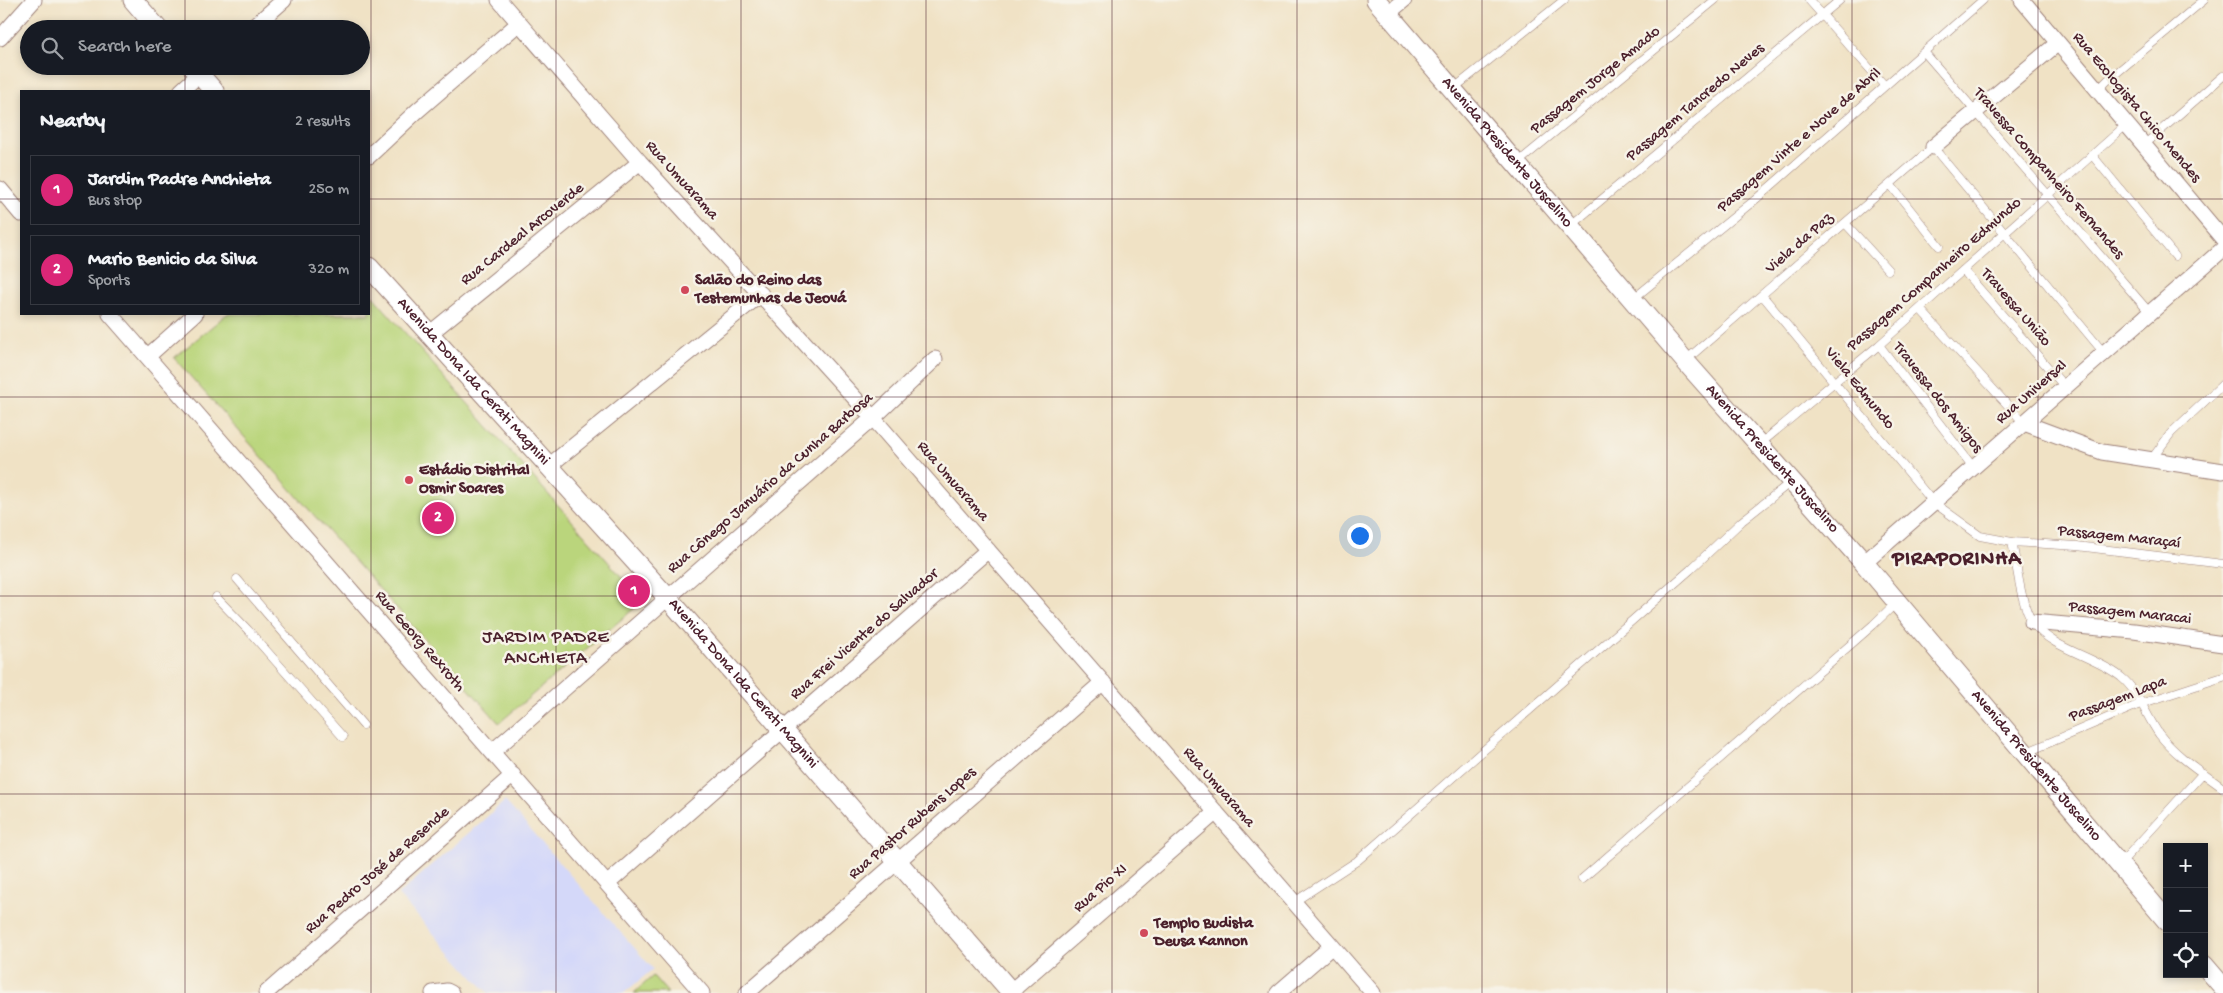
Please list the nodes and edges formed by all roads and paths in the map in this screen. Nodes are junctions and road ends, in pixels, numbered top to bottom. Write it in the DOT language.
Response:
graph roads {
  1 [pos="34,0"];
  2 [pos="133,0"];
  3 [pos="284,0"];
  4 [pos="499,0"];
  5 [pos="1404,0"];
  6 [pos="1564,0"];
  7 [pos="1715,0"];
  8 [pos="1809,0"];
  9 [pos="1840,0"];
  10 [pos="1983,0"];
  11 [pos="2204,0"];
  12 [pos="2030,3"];
  13 [pos="1381,7"];
  14 [pos="1822,16"];
  15 [pos="150,20"];
  16 [pos="261,20"];
  17 [pos="519,23"];
  18 [pos="0,38"];
  19 [pos="2058,43"];
  20 [pos="1925,53"];
  21 [pos="195,75"];
  22 [pos="204,75"];
  23 [pos="2223,76"];
  24 [pos="1885,86"];
  25 [pos="1453,89"];
  26 [pos="182,90"];
  27 [pos="213,90"];
  28 [pos="2098,90"];
  29 [pos="1978,111"];
  30 [pos="2126,125"];
  31 [pos="2144,145"];
  32 [pos="1933,147"];
  33 [pos="370,155"];
  34 [pos="2092,155"];
  35 [pos="640,162"];
  36 [pos="1516,164"];
  37 [pos="1890,184"];
  38 [pos="0,189"];
  39 [pos="2048,194"];
  40 [pos="20,213"];
  41 [pos="1845,223"];
  42 [pos="1570,226"];
  43 [pos="2005,232"];
  44 [pos="2223,239"];
  45 [pos="1939,246"];
  46 [pos="2223,249"];
  47 [pos="2175,256"];
  48 [pos="370,268"];
  49 [pos="1888,270"];
  50 [pos="1963,270"];
  51 [pos="760,294"];
  52 [pos="1762,295"];
  53 [pos="1633,299"];
  54 [pos="1920,309"];
  55 [pos="2150,313"];
  56 [pos="111,315"];
  57 [pos="194,315"];
  58 [pos="428,335"];
  59 [pos="1879,345"];
  60 [pos="2104,353"];
  61 [pos="148,356"];
  62 [pos="935,359"];
  63 [pos="1685,361"];
  64 [pos="1835,381"];
  65 [pos="2223,384"];
  66 [pos="2065,387"];
  67 [pos="873,418"];
  68 [pos="2024,423"];
  69 [pos="1760,444"];
  70 [pos="2151,460"];
  71 [pos="550,465"];
  72 [pos="1973,467"];
  73 [pos="2223,471"];
  74 [pos="1792,481"];
  75 [pos="1933,502"];
  76 [pos="2012,542"];
  77 [pos="988,550"];
  78 [pos="1864,563"];
  79 [pos="2223,564"];
  80 [pos="237,579"];
  81 [pos="216,597"];
  82 [pos="668,598"];
  83 [pos="1897,602"];
  84 [pos="2032,622"];
  85 [pos="2223,644"];
  86 [pos="2223,677"];
  87 [pos="1103,682"];
  88 [pos="2140,704"];
  89 [pos="363,725"];
  90 [pos="783,730"];
  91 [pos="343,737"];
  92 [pos="492,752"];
  93 [pos="2025,753"];
  94 [pos="2202,773"];
  95 [pos="512,775"];
  96 [pos="2223,788"];
  97 [pos="1216,812"];
  98 [pos="897,861"];
  99 [pos="2119,864"];
  100 [pos="1582,879"];
  101 [pos="607,884"];
  102 [pos="1294,902"];
  103 [pos="2163,916"];
  104 [pos="1332,946"];
  105 [pos="2208,970"];
  106 [pos="2223,987"];
  107 [pos="1010,992"];
  108 [pos="266,993"];
  109 [pos="433,993"];
  110 [pos="451,993"];
  111 [pos="702,993"];
  112 [pos="747,993"];
  113 [pos="1278,993"];
  114 [pos="1373,993"];
  1 -- 18 [label="street"];
  2 -- 15 [label="street"];
  3 -- 16 [label="street"];
  4 -- 17 [label="street, Rua Umuarama"];
  5 -- 13 [label="street"];
  6 -- 25 [label="lane"];
  7 -- 36 [label="lane, Passagem Jorge Amado"];
  8 -- 14 [label="lane"];
  9 -- 14 [label="lane, Passagem Tancredo Neves"];
  10 -- 20 [label="lane, Passagem Vinte e Nove de Abril"];
  11 -- 28 [label="lane"];
  12 -- 19 [label="street, Rua Ecologista Chico Mendes"];
  13 -- 25 [label="street, Avenida Presidente Juscelino"];
  14 -- 24 [label="lane"];
  14 -- 42 [label="lane, Passagem Tancredo Neves"];
  17 -- 33 [label="street"];
  17 -- 35 [label="street, Rua Umuarama"];
  19 -- 28 [label="street, Rua Ecologista Chico Mendes"];
  19 -- 29 [label="street"];
  20 -- 24 [label="lane, Passagem Vinte e Nove de Abril"];
  20 -- 29 [label="lane, Travessa Companheiro Fernandes"];
  21 -- 26 [label="street"];
  22 -- 27 [label="street"];
  23 -- 31 [label="lane"];
  24 -- 53 [label="lane, Passagem Vinte e Nove de Abril"];
  25 -- 36 [label="street, Avenida Presidente Juscelino"];
  28 -- 30 [label="street, Rua Ecologista Chico Mendes"];
  29 -- 32 [label="street"];
  29 -- 39 [label="lane, Travessa Companheiro Fernandes"];
  30 -- 31 [label="street, Rua Ecologista Chico Mendes"];
  30 -- 34 [label="lane, Passagem Companheiro Edmundo"];
  31 -- 44 [label="street, Rua Ecologista Chico Mendes"];
  32 -- 37 [label="lane, Viela da Paz"];
  32 -- 43 [label="lane"];
  34 -- 39 [label="lane, Passagem Companheiro Edmundo"];
  34 -- 47 [label="lane"];
  35 -- 51 [label="street, Rua Umuarama"];
  35 -- 58 [label="street, Rua Cardeal Arcoverde"];
  36 -- 42 [label="street, Avenida Presidente Juscelino"];
  37 -- 41 [label="lane, Viela da Paz"];
  37 -- 45 [label="lane"];
  38 -- 40 [label="street"];
  39 -- 43 [label="lane, Passagem Companheiro Edmundo"];
  39 -- 55 [label="lane, Travessa Companheiro Fernandes"];
  41 -- 49 [label="lane"];
  41 -- 52 [label="lane, Viela da Paz"];
  42 -- 53 [label="street, Avenida Presidente Juscelino"];
  43 -- 50 [label="lane, Passagem Companheiro Edmundo"];
  43 -- 60 [label="lane"];
  46 -- 55 [label="street, Rua Universal"];
  48 -- 58 [label="street, Avenida Dona Ida Cerati Magnini"];
  50 -- 54 [label="lane, Passagem Companheiro Edmundo"];
  50 -- 66 [label="lane, Travessa União"];
  51 -- 67 [label="street, Rua Umuarama"];
  51 -- 71 [label="street"];
  52 -- 63 [label="lane, Viela da Paz"];
  52 -- 64 [label="lane, Viela Edmundo"];
  53 -- 63 [label="street, Avenida Presidente Juscelino"];
  54 -- 59 [label="lane, Passagem Companheiro Edmundo"];
  54 -- 68 [label="lane"];
  55 -- 60 [label="street, Rua Universal"];
  56 -- 61 [label="street, Rua Georg Rexroth"];
  57 -- 61 [label="street"];
  58 -- 71 [label="street, Avenida Dona Ida Cerati Magnini"];
  59 -- 64 [label="lane, Passagem Companheiro Edmundo"];
  59 -- 72 [label="lane, Travessa dos Amigos"];
  60 -- 66 [label="street, Rua Universal"];
  61 -- 92 [label="street, Rua Georg Rexroth"];
  62 -- 67 [label="street, Rua Cônego Januário da Cunha Barbosa"];
  63 -- 69 [label="street, Avenida Presidente Juscelino"];
  64 -- 69 [label="lane, Passagem Companheiro Edmundo"];
  64 -- 75 [label="lane, Viela Edmundo"];
  65 -- 70 [label="lane"];
  66 -- 68 [label="street, Rua Universal"];
  67 -- 77 [label="street, Rua Umuarama"];
  67 -- 82 [label="street, Rua Cônego Januário da Cunha Barbosa"];
  68 -- 70 [label="street"];
  68 -- 72 [label="street, Rua Universal"];
  69 -- 74 [label="street, Avenida Presidente Juscelino"];
  70 -- 73 [label="street"];
  71 -- 82 [label="street, Avenida Dona Ida Cerati Magnini"];
  72 -- 75 [label="street, Rua Universal"];
  74 -- 78 [label="street, Avenida Presidente Juscelino"];
  74 -- 102 [label="lane"];
  75 -- 76 [label="lane, Viela Edmundo"];
  75 -- 78 [label="street, Rua Universal"];
  76 -- 79 [label="lane, Passagem Maraçaí"];
  76 -- 84 [label="lane"];
  77 -- 87 [label="street, Rua Umuarama"];
  77 -- 90 [label="street, Rua Frei Vicente do Salvador"];
  78 -- 83 [label="street, Avenida Presidente Juscelino"];
  80 -- 89 [label="lane"];
  81 -- 91 [label="lane"];
  82 -- 90 [label="street, Avenida Dona Ida Cerati Magnini"];
  82 -- 92 [label="street, Rua Cônego Januário da Cunha Barbosa"];
  83 -- 93 [label="street, Avenida Presidente Juscelino"];
  83 -- 100 [label="lane"];
  84 -- 85 [label="street, Passagem Maracai"];
  84 -- 88 [label="lane"];
  86 -- 88 [label="lane, Passagem Lapa"];
  87 -- 97 [label="street, Rua Umuarama"];
  87 -- 98 [label="street, Rua Pastor Rubens Lopes"];
  88 -- 93 [label="lane, Passagem Lapa"];
  88 -- 94 [label="lane"];
  90 -- 98 [label="street, Avenida Dona Ida Cerati Magnini"];
  90 -- 101 [label="street, Rua Frei Vicente do Salvador"];
  92 -- 95 [label="street, Rua Georg Rexroth"];
  93 -- 99 [label="street, Avenida Presidente Juscelino"];
  94 -- 96 [label="lane"];
  94 -- 99 [label="lane"];
  95 -- 101 [label="street, Rua Georg Rexroth"];
  95 -- 108 [label="street, Rua Pedro José de Resende"];
  97 -- 102 [label="street, Rua Umuarama"];
  97 -- 107 [label="street, Rua Pio XI"];
  98 -- 107 [label="street, Avenida Dona Ida Cerati Magnini"];
  98 -- 112 [label="street, Rua Pastor Rubens Lopes"];
  99 -- 103 [label="street, Avenida Presidente Juscelino"];
  101 -- 111 [label="street, Rua Georg Rexroth"];
  102 -- 104 [label="street, Rua Umuarama"];
  104 -- 113 [label="street"];
  104 -- 114 [label="street, Rua Umuarama"];
  105 -- 106 [label="street"];
  109 -- 110 [label="street"];
}
